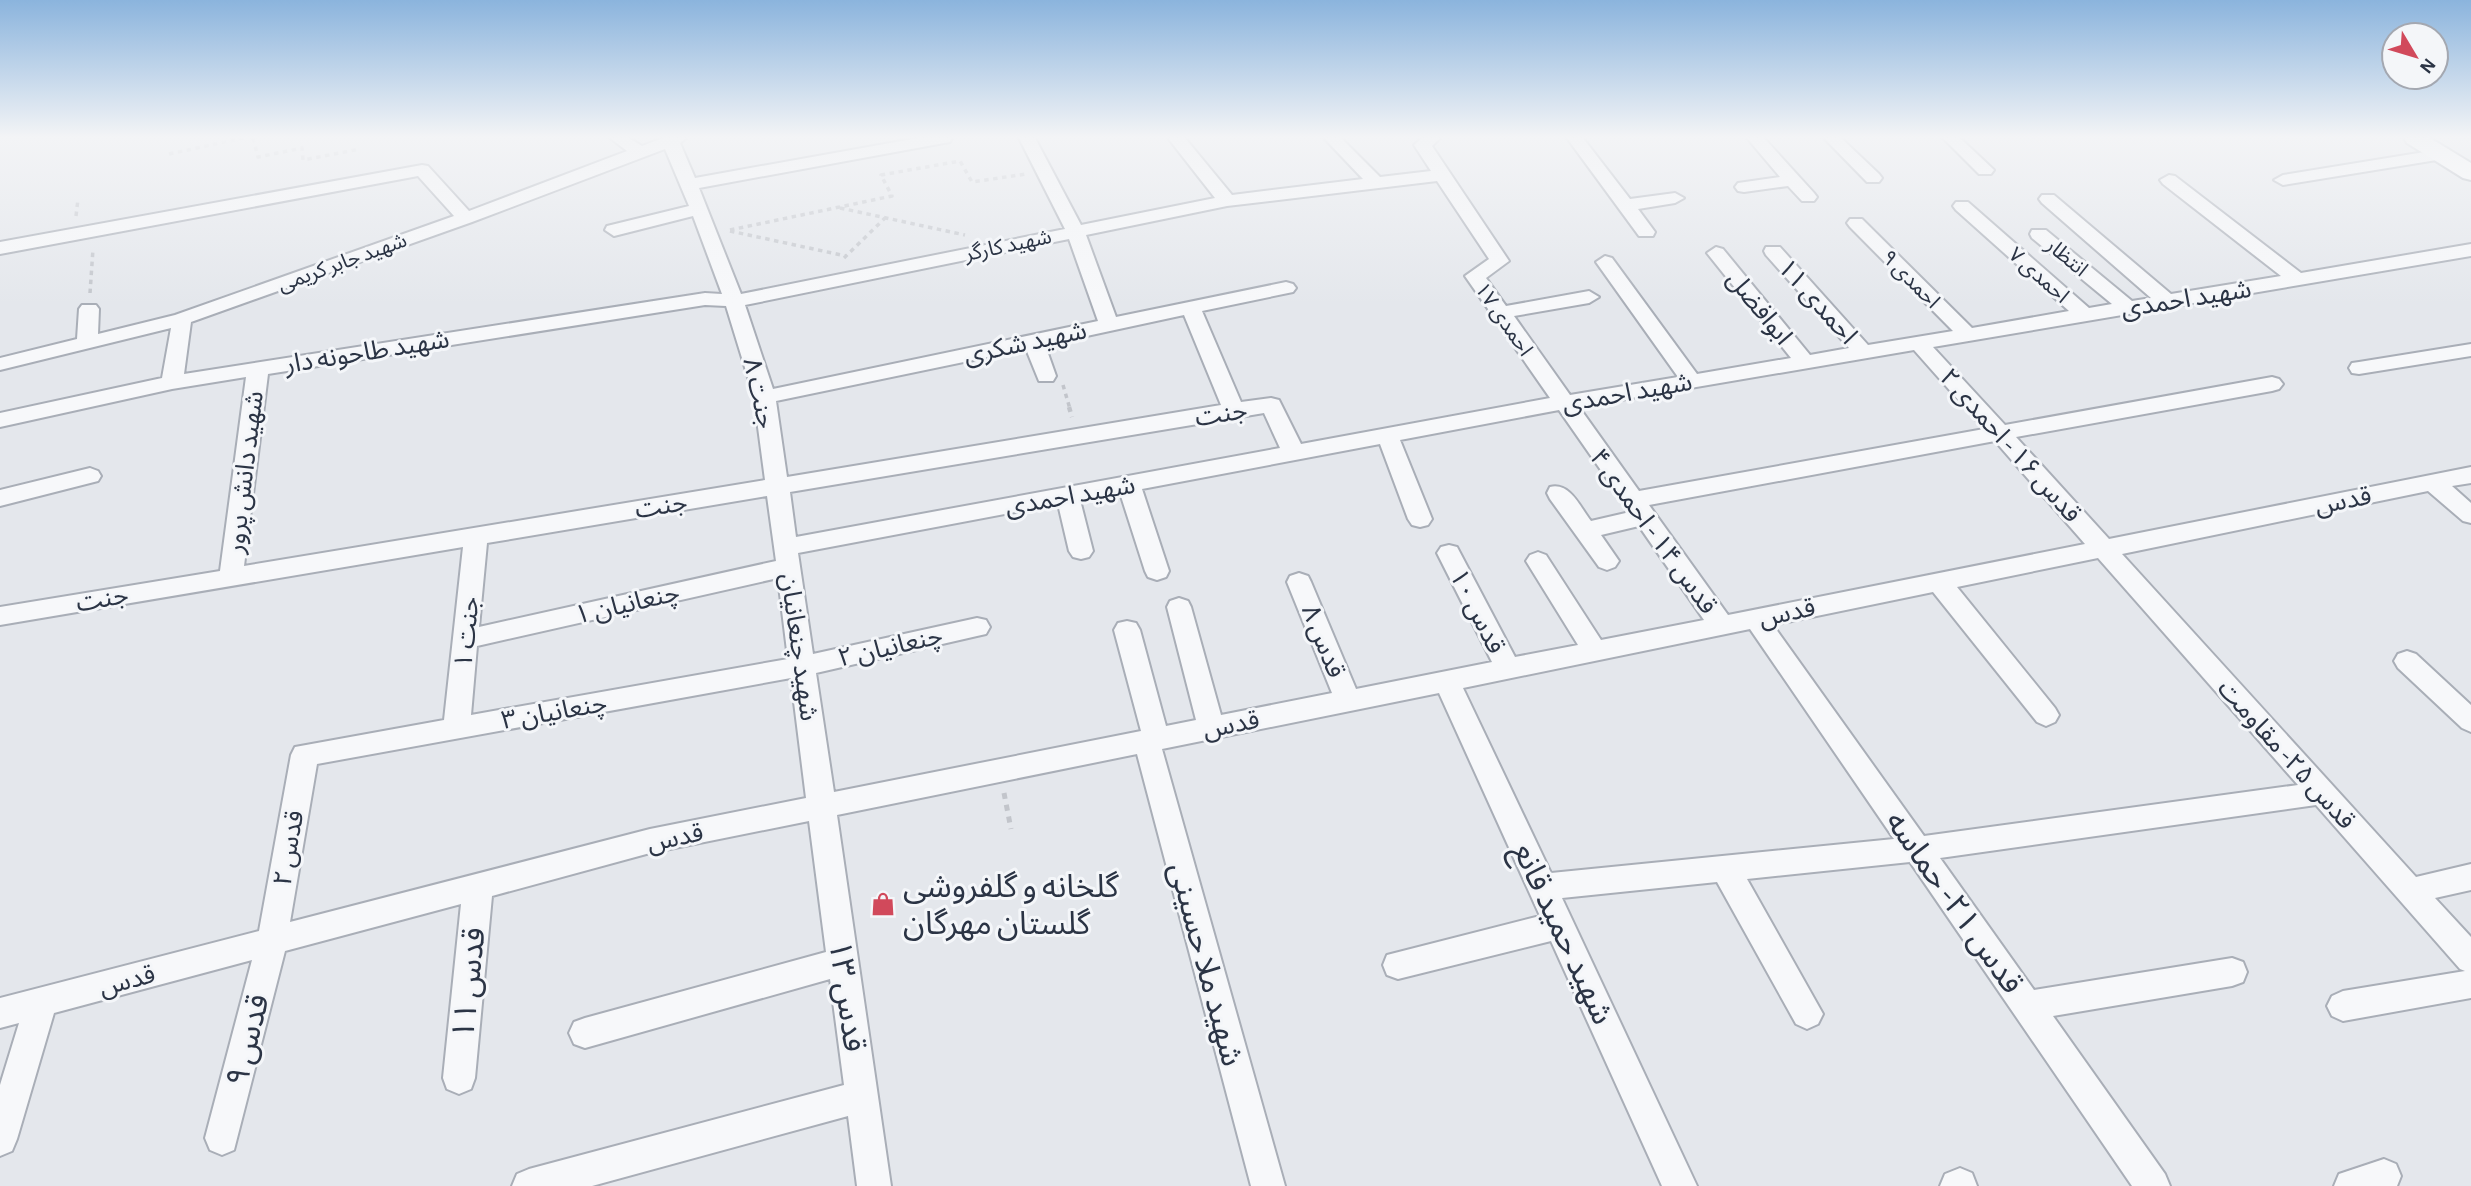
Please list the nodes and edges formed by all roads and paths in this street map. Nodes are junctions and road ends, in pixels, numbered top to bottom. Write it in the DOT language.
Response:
graph roads {
  1 [pos="297,193"];
  2 [pos="443,193"];
  3 [pos="531,193"];
  4 [pos="694,193"];
  5 [pos="891,193"];
  6 [pos="1056,193"];
  7 [pos="1221,193"];
  8 [pos="1290,193"];
  9 [pos="1455,193"];
  10 [pos="1617,193"];
  11 [pos="1805,193"];
  12 [pos="2186,193"];
  13 [pos="1808,197"];
  14 [pos="1675,198"];
  15 [pos="2048,199"];
  16 [pos="1227,201"];
  17 [pos="1626,205"];
  18 [pos="1962,206"];
  19 [pos="838,208"];
  20 [pos="701,209"];
  21 [pos="466,218"];
  22 [pos="885,218"];
  23 [pos="1856,223"];
  24 [pos="614,230"];
  25 [pos="95,231"];
  26 [pos="1075,231"];
  27 [pos="719,232"];
  28 [pos="1646,232"];
  29 [pos="2039,234"];
  30 [pos="1010,245"];
  31 [pos="0,248"];
  32 [pos="2471,250"];
  33 [pos="1773,251"];
  34 [pos="1716,253"];
  35 [pos="846,256"];
  36 [pos="1605,262"];
  37 [pos="2299,281"];
  38 [pos="816,285"];
  39 [pos="1286,288"];
  40 [pos="1589,296"];
  41 [pos="736,301"];
  42 [pos="2167,301"];
  43 [pos="1191,307"];
  44 [pos="2127,307"];
  45 [pos="89,309"];
  46 [pos="1500,313"];
  47 [pos="2085,315"];
  48 [pos="182,319"];
  49 [pos="1109,325"];
  50 [pos="1967,334"];
  51 [pos="1032,341"];
  52 [pos="87,342"];
  53 [pos="1918,342"];
  54 [pos="2471,350"];
  55 [pos="1863,352"];
  56 [pos="1805,362"];
  57 [pos="0,364"];
  58 [pos="258,368"];
  59 [pos="2359,368"];
  60 [pos="1046,376"];
  61 [pos="1692,381"];
  62 [pos="172,382"];
  63 [pos="2272,384"];
  64 [pos="765,397"];
  65 [pos="1562,403"];
  66 [pos="1234,410"];
  67 [pos="0,421"];
  68 [pos="2000,434"];
  69 [pos="1077,436"];
  70 [pos="1388,437"];
  71 [pos="1294,453"];
  72 [pos="2471,475"];
  73 [pos="90,476"];
  74 [pos="2432,483"];
  75 [pos="1129,485"];
  76 [pos="777,487"];
  77 [pos="1558,493"];
  78 [pos="1067,496"];
  79 [pos="0,498"];
  80 [pos="1638,508"];
  81 [pos="2471,515"];
  82 [pos="1419,519"];
  83 [pos="1585,531"];
  84 [pos="476,535"];
  85 [pos="2104,547"];
  86 [pos="1081,551"];
  87 [pos="1449,553"];
  88 [pos="787,557"];
  89 [pos="1538,561"];
  90 [pos="1607,561"];
  91 [pos="1157,571"];
  92 [pos="231,575"];
  93 [pos="1938,581"];
  94 [pos="1299,582"];
  95 [pos="1179,607"];
  96 [pos="0,616"];
  97 [pos="1756,619"];
  98 [pos="1722,626"];
  99 [pos="976,627"];
  100 [pos="1127,630"];
  101 [pos="466,639"];
  102 [pos="1595,651"];
  103 [pos="2407,661"];
  104 [pos="803,666"];
  105 [pos="1508,669"];
  106 [pos="1447,681"];
  107 [pos="1348,701"];
  108 [pos="2046,715"];
  109 [pos="2471,722"];
  110 [pos="456,728"];
  111 [pos="1211,729"];
  112 [pos="1151,741"];
  113 [pos="305,755"];
  114 [pos="1000,771"];
  115 [pos="2322,793"];
  116 [pos="822,807"];
  117 [pos="1011,829"];
  118 [pos="1917,849"];
  119 [pos="1725,868"];
  120 [pos="2471,877"];
  121 [pos="478,887"];
  122 [pos="1543,887"];
  123 [pos="2409,891"];
  124 [pos="1560,925"];
  125 [pos="272,942"];
  126 [pos="2471,959"];
  127 [pos="844,961"];
  128 [pos="1398,965"];
  129 [pos="2232,972"];
  130 [pos="2471,984"];
  131 [pos="41,1003"];
  132 [pos="2027,1006"];
  133 [pos="2343,1006"];
  134 [pos="0,1013"];
  135 [pos="1807,1014"];
  136 [pos="585,1033"];
  137 [pos="459,1078"];
  138 [pos="862,1096"];
  139 [pos="222,1138"];
  140 [pos="0,1139"];
  141 [pos="2384,1176"];
  142 [pos="529,1186"];
  143 [pos="874,1186"];
  144 [pos="1268,1186"];
  145 [pos="1680,1186"];
  146 [pos="2152,1186"];
  147 [pos="2351,1186"];
  1 -- 25 [label="street"];
  2 -- 21 [label="street"];
  3 -- 21 [label="street, شهید جابر کریمی"];
  4 -- 20 [label="street, جنت ۸"];
  5 -- 19 [label="path"];
  6 -- 26 [label="street"];
  7 -- 16 [label="street"];
  8 -- 16 [label="street, شهید کارگر"];
  9 -- 46 [label="street, احمدی ۱۷"];
  10 -- 17 [label="street"];
  11 -- 13 [label="street"];
  12 -- 37 [label="street"];
  14 -- 17 [label="street"];
  15 -- 42 [label="street"];
  16 -- 26 [label="street, شهید کارگر"];
  17 -- 28 [label="street"];
  18 -- 47 [label="street, احمدی ۷"];
  19 -- 22 [label="path"];
  19 -- 27 [label="path"];
  20 -- 24 [label="street"];
  20 -- 27 [label="street, جنت ۸"];
  21 -- 48 [label="street, شهید جابر کریمی"];
  22 -- 30 [label="path"];
  22 -- 35 [label="path"];
  23 -- 50 [label="street, احمدی ۹"];
  25 -- 31 [label="street"];
  25 -- 45 [label="path"];
  26 -- 30 [label="street, شهید کارگر"];
  26 -- 49 [label="street"];
  27 -- 35 [label="path"];
  27 -- 41 [label="street, جنت ۸"];
  29 -- 44 [label="street, انتظار"];
  30 -- 38 [label="street, شهید کارگر"];
  32 -- 37 [label="street, شهید احمدی"];
  33 -- 55 [label="street, احمدی ۱۱"];
  34 -- 56 [label="street, ابوافضل"];
  35 -- 38 [label="path"];
  36 -- 61 [label="street"];
  37 -- 42 [label="street, شهید احمدی"];
  38 -- 41 [label="street, شهید کارگر"];
  39 -- 43 [label="street, شهید شکری"];
  40 -- 46 [label="street"];
  41 -- 58 [label="street, شهيد طاحونه دار"];
  41 -- 64 [label="street, جنت ۸"];
  42 -- 44 [label="street, شهید احمدی"];
  43 -- 49 [label="street, شهید شکری"];
  43 -- 66 [label="street"];
  44 -- 47 [label="street, شهید احمدی"];
  45 -- 52 [label="street"];
  46 -- 65 [label="street, احمدی ۱۷"];
  47 -- 50 [label="street, شهید احمدی"];
  48 -- 52 [label="street, شهید جابر کریمی"];
  48 -- 62 [label="street"];
  49 -- 51 [label="street, شهید شکری"];
  50 -- 53 [label="street, شهید احمدی"];
  51 -- 60 [label="street"];
  51 -- 64 [label="street, شهید شکری"];
  52 -- 57 [label="street, شهید جابر کریمی"];
  53 -- 55 [label="street, شهید احمدی"];
  53 -- 68 [label="street, قدس ۱۶ - احمدی ۲"];
  54 -- 59 [label="street"];
  55 -- 56 [label="street, شهید احمدی"];
  56 -- 61 [label="street, شهید احمدی"];
  58 -- 62 [label="street, شهيد طاحونه دار"];
  58 -- 92 [label="street, شهید دانش پرور"];
  60 -- 69 [label="path"];
  61 -- 65 [label="street, شهید احمدی"];
  62 -- 67 [label="street, شهيد طاحونه دار"];
  63 -- 68 [label="street"];
  64 -- 76 [label="street, جنت ۸"];
  65 -- 70 [label="street, شهید احمدی"];
  65 -- 80 [label="street, قدس ۱۴ - احمدی ۴"];
  66 -- 69 [label="street, جنت"];
  66 -- 71 [label="street, جنت"];
  68 -- 80 [label="street"];
  68 -- 85 [label="street, قدس ۱۶ - احمدی ۲"];
  69 -- 76 [label="street, جنت"];
  70 -- 71 [label="street, شهید احمدی"];
  70 -- 82 [label="street"];
  71 -- 75 [label="street, شهید احمدی"];
  72 -- 74 [label="street, قدس"];
  73 -- 79 [label="street"];
  74 -- 81 [label="street"];
  74 -- 85 [label="street, قدس"];
  75 -- 78 [label="street, شهید احمدی"];
  75 -- 91 [label="street"];
  76 -- 84 [label="street, جنت"];
  76 -- 88 [label="street, شهید چنعانیان"];
  77 -- 83 [label="street"];
  78 -- 86 [label="street"];
  78 -- 88 [label="street, شهید احمدی"];
  80 -- 83 [label="street"];
  80 -- 98 [label="street, قدس ۱۴ - احمدی ۴"];
  83 -- 90 [label="street"];
  84 -- 92 [label="street, جنت"];
  84 -- 101 [label="street, جنت ۱"];
  85 -- 93 [label="street, قدس"];
  85 -- 115 [label="street, قدس ۲۵- مقاومت"];
  87 -- 105 [label="street, قدس ۱۰"];
  88 -- 101 [label="street, چنعانیان ۱"];
  88 -- 104 [label="street, شهید چنعانیان"];
  89 -- 102 [label="street"];
  92 -- 96 [label="street, جنت"];
  93 -- 97 [label="street, قدس"];
  93 -- 108 [label="street"];
  94 -- 107 [label="street, قدس ۸"];
  95 -- 111 [label="street"];
  97 -- 98 [label="street, قدس"];
  97 -- 118 [label="street, قدس ۲۱- حماسه"];
  98 -- 102 [label="street, قدس"];
  99 -- 104 [label="street, چنعانیان ۲"];
  100 -- 112 [label="street, شهید ملا حسینی"];
  101 -- 110 [label="street, جنت ۱"];
  102 -- 105 [label="street, قدس"];
  103 -- 109 [label="street"];
  104 -- 110 [label="street, چنعانیان ۳"];
  104 -- 116 [label="street, شهید چنعانیان"];
  105 -- 106 [label="street, قدس"];
  106 -- 107 [label="street, قدس"];
  106 -- 122 [label="street, شهید حمید قانع"];
  107 -- 111 [label="street, قدس"];
  110 -- 113 [label="street, چنعانیان ۳"];
  111 -- 112 [label="street, قدس"];
  112 -- 114 [label="street, قدس"];
  112 -- 144 [label="street, شهید ملا حسینی"];
  113 -- 125 [label="street, قدس ۲"];
  114 -- 116 [label="street, قدس"];
  114 -- 117 [label="path"];
  115 -- 118 [label="street"];
  115 -- 123 [label="street, قدس ۲۵- مقاومت"];
  116 -- 121 [label="street, قدس"];
  116 -- 127 [label="street, قدس ۱۳"];
  118 -- 119 [label="street"];
  118 -- 132 [label="street, قدس ۲۱- حماسه"];
  119 -- 122 [label="street"];
  119 -- 135 [label="street"];
  120 -- 123 [label="street"];
  121 -- 125 [label="street, قدس"];
  121 -- 137 [label="street, قدس ۱۱"];
  122 -- 124 [label="street, شهید حمید قانع"];
  123 -- 126 [label="street, قدس ۲۵- مقاومت"];
  124 -- 128 [label="street"];
  124 -- 145 [label="street, شهید حمید قانع"];
  125 -- 131 [label="street, قدس"];
  125 -- 139 [label="street, قدس ۹"];
  127 -- 136 [label="street"];
  127 -- 138 [label="street, قدس ۱۳"];
  129 -- 132 [label="street"];
  130 -- 133 [label="street"];
  131 -- 134 [label="street, قدس"];
  131 -- 140 [label="street"];
  132 -- 146 [label="street, قدس ۲۱- حماسه"];
  138 -- 142 [label="street"];
  138 -- 143 [label="street, قدس ۱۳"];
  141 -- 147 [label="street"];
}
